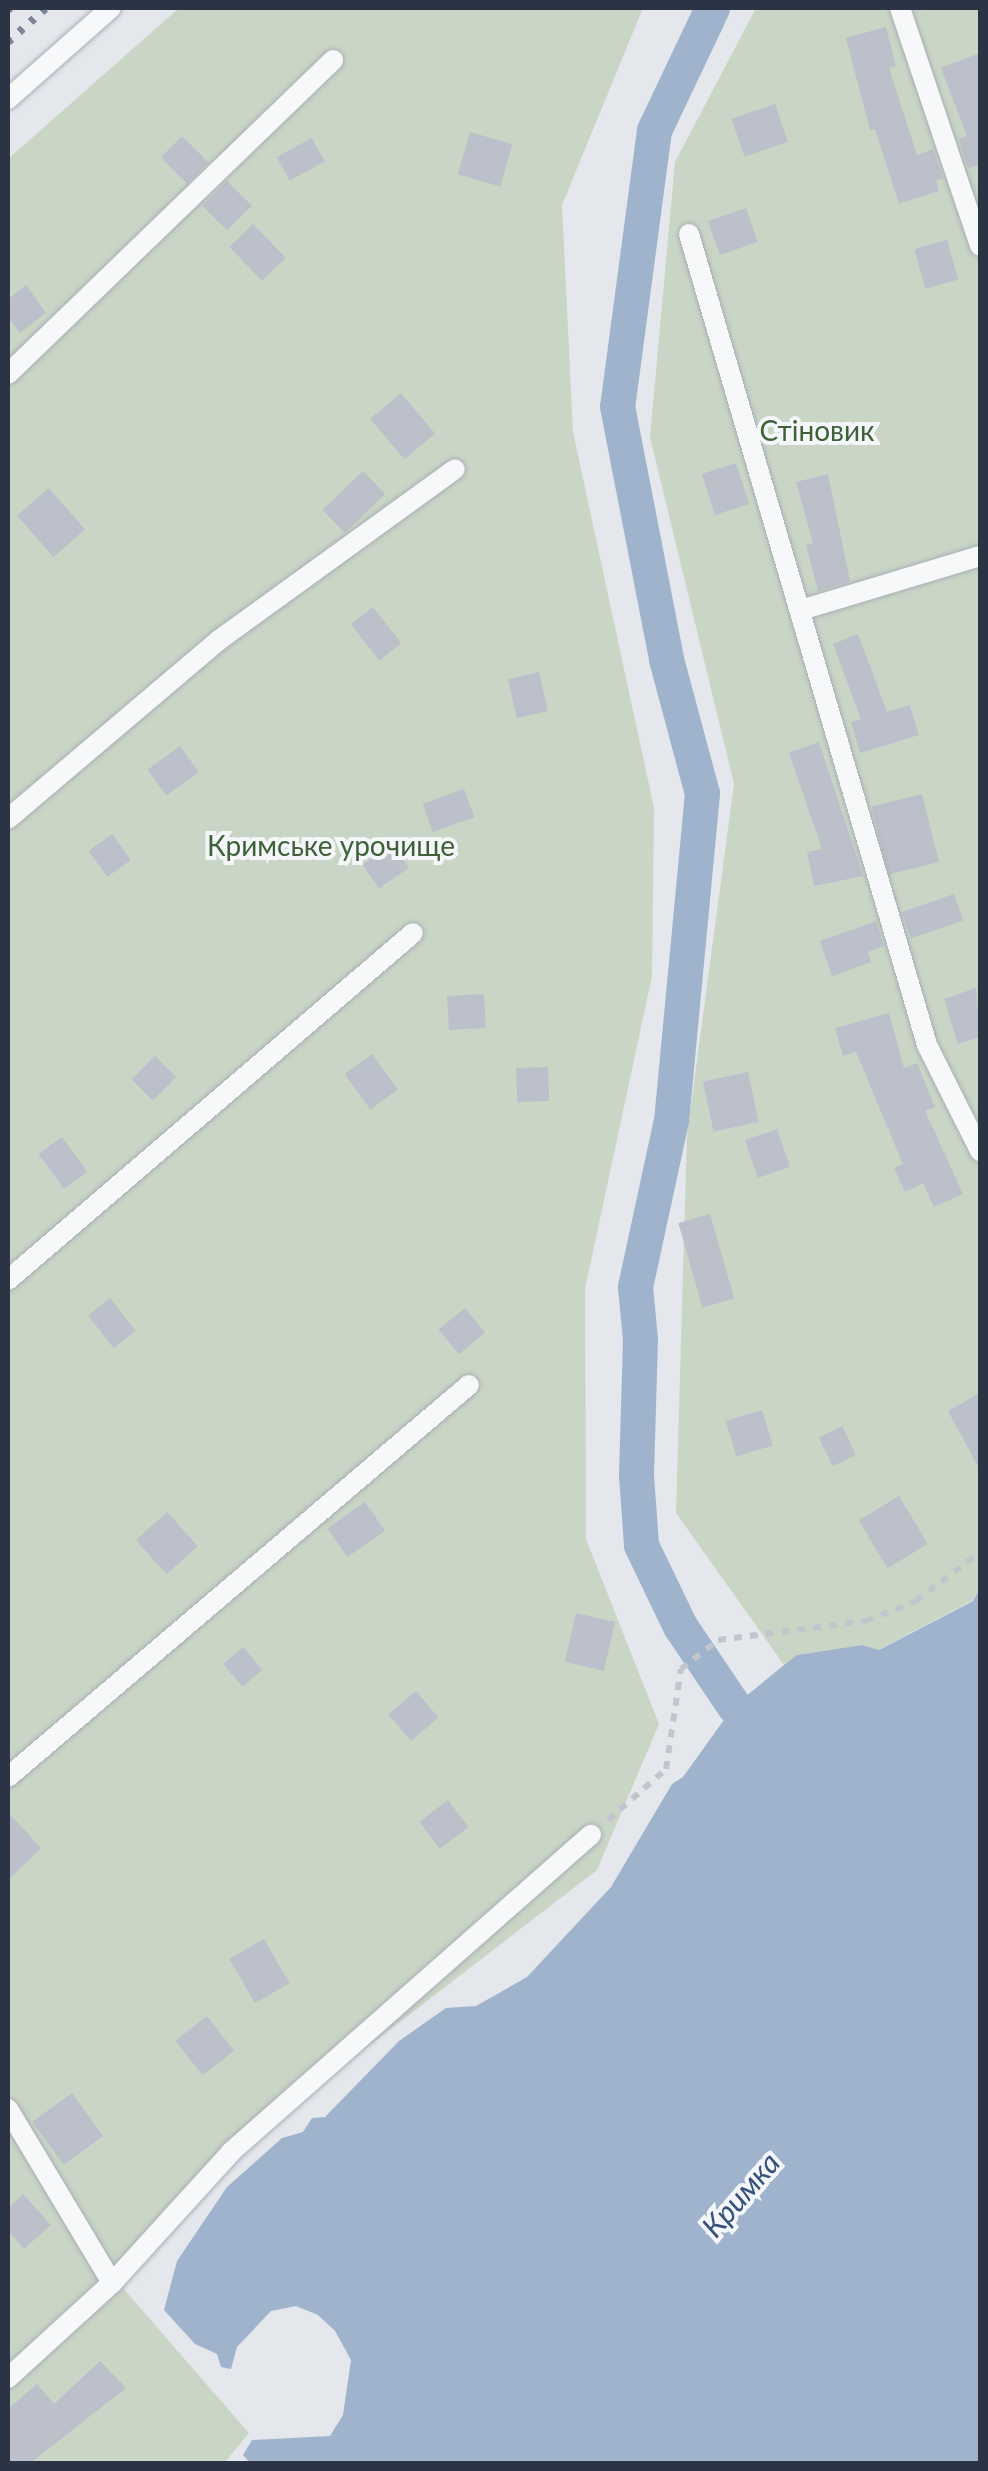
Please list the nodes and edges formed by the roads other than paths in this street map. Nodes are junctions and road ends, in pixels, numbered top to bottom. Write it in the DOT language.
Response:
graph roads {
  1 [pos="111,8"];
  2 [pos="900,8"];
  3 [pos="333,60"];
  4 [pos="8,99"];
  5 [pos="689,234"];
  6 [pos="980,246"];
  7 [pos="8,374"];
  8 [pos="454,469"];
  9 [pos="980,556"];
  10 [pos="802,610"];
  11 [pos="8,819"];
  12 [pos="413,933"];
  13 [pos="980,1151"];
  14 [pos="8,1280"];
  15 [pos="470,1385"];
  16 [pos="8,1777"];
  17 [pos="591,1835"];
  18 [pos="8,2108"];
  19 [pos="112,2283"];
  20 [pos="8,2378"];
  1 -- 4 [label="lane"];
  2 -- 6 [label="lane"];
  3 -- 7 [label="lane"];
  5 -- 10 [label="lane"];
  8 -- 11 [label="lane"];
  9 -- 10 [label="lane"];
  10 -- 13 [label="lane"];
  12 -- 14 [label="lane"];
  15 -- 16 [label="lane"];
  17 -- 19 [label="lane"];
  18 -- 19 [label="lane"];
  19 -- 20 [label="lane"];
}
